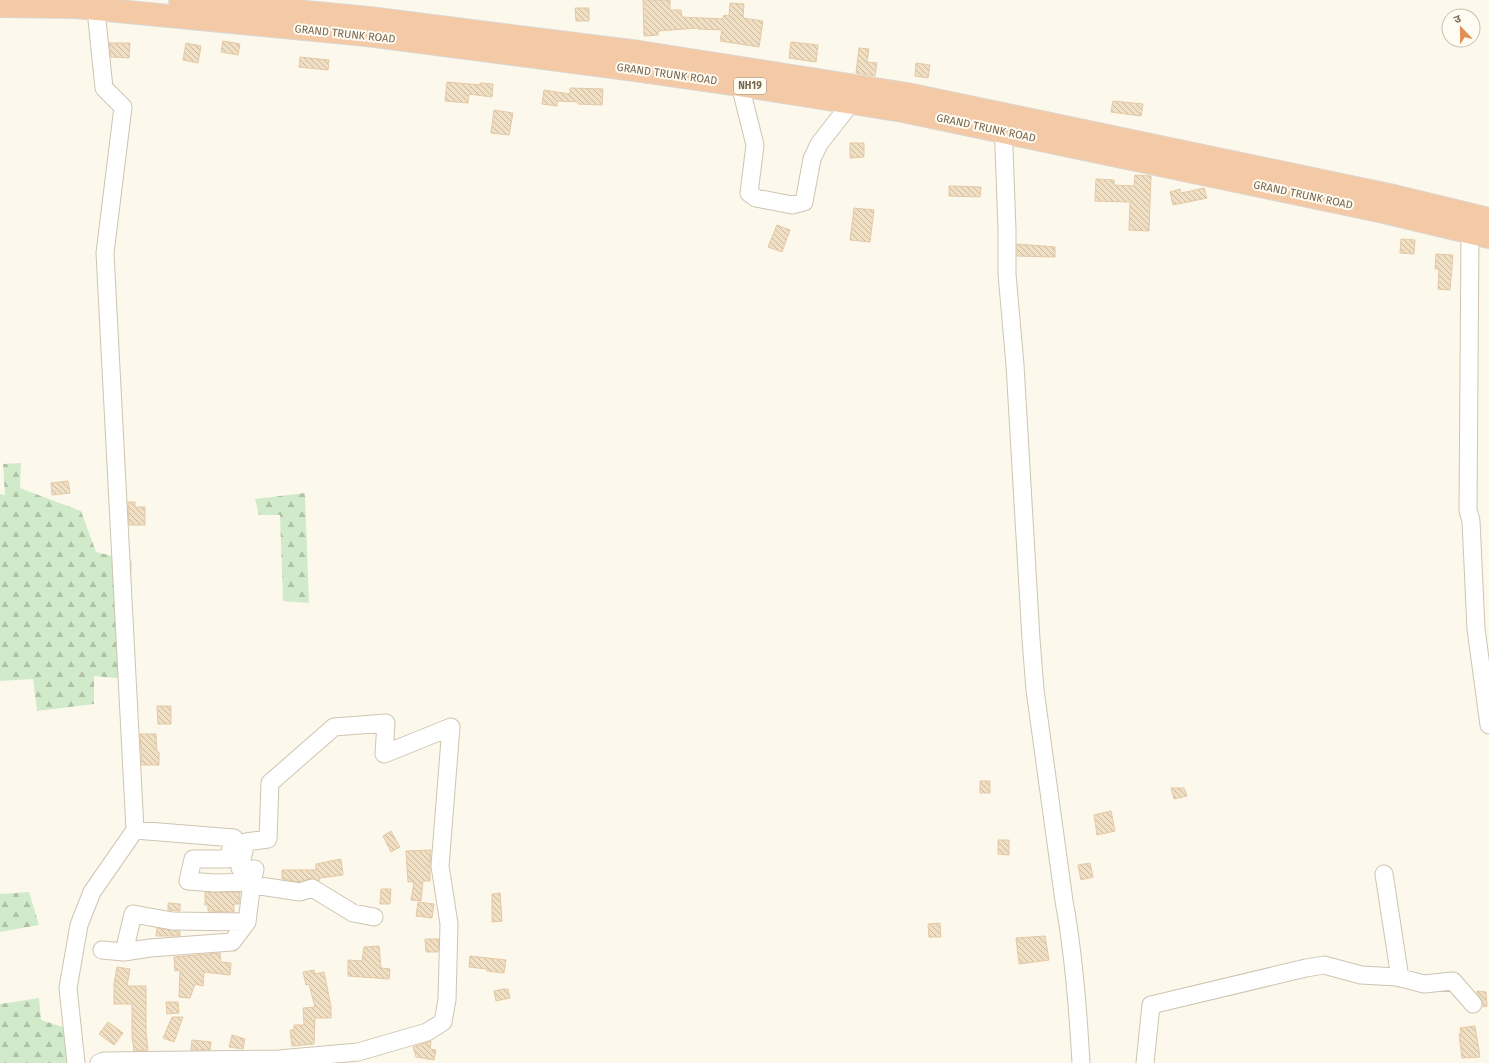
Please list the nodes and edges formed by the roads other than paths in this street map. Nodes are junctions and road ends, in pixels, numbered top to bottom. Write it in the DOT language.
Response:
graph roads {
  1 [pos="180,0"];
  2 [pos="98,5"];
  3 [pos="0,6"];
  4 [pos="742,76"];
  5 [pos="851,103"];
  6 [pos="1003,122"];
  7 [pos="1480,226"];
  8 [pos="1489,725"];
  9 [pos="135,830"];
  10 [pos="1384,874"];
  11 [pos="252,882"];
  12 [pos="374,917"];
  13 [pos="247,922"];
  14 [pos="102,950"];
  15 [pos="124,952"];
  16 [pos="1400,978"];
  17 [pos="1473,1004"];
  18 [pos="76,1063"];
  19 [pos="100,1063"];
  20 [pos="1081,1063"];
  21 [pos="1145,1063"];
  1 -- 4 [label="highway, GRAND TRUNK ROAD / NH19"];
  2 -- 3 [label="highway, GRAND TRUNK ROAD / NH19"];
  2 -- 4 [label="highway, GRAND TRUNK ROAD / NH19"];
  2 -- 9 [label="street"];
  4 -- 5 [label="highway, GRAND TRUNK ROAD / NH19"];
  4 -- 5 [label="street"];
  4 -- 6 [label="highway, GRAND TRUNK ROAD / NH19"];
  5 -- 6 [label="highway, GRAND TRUNK ROAD / NH19"];
  6 -- 7 [label="highway, GRAND TRUNK ROAD / NH19"];
  6 -- 20 [label="street"];
  7 -- 8 [label="street"];
  9 -- 11 [label="street"];
  9 -- 18 [label="street"];
  10 -- 16 [label="street"];
  11 -- 12 [label="street"];
  11 -- 13 [label="street"];
  11 -- 19 [label="street"];
  13 -- 15 [label="street"];
  13 -- 15 [label="street"];
  14 -- 15 [label="street"];
  16 -- 17 [label="street"];
  16 -- 21 [label="street"];
}
